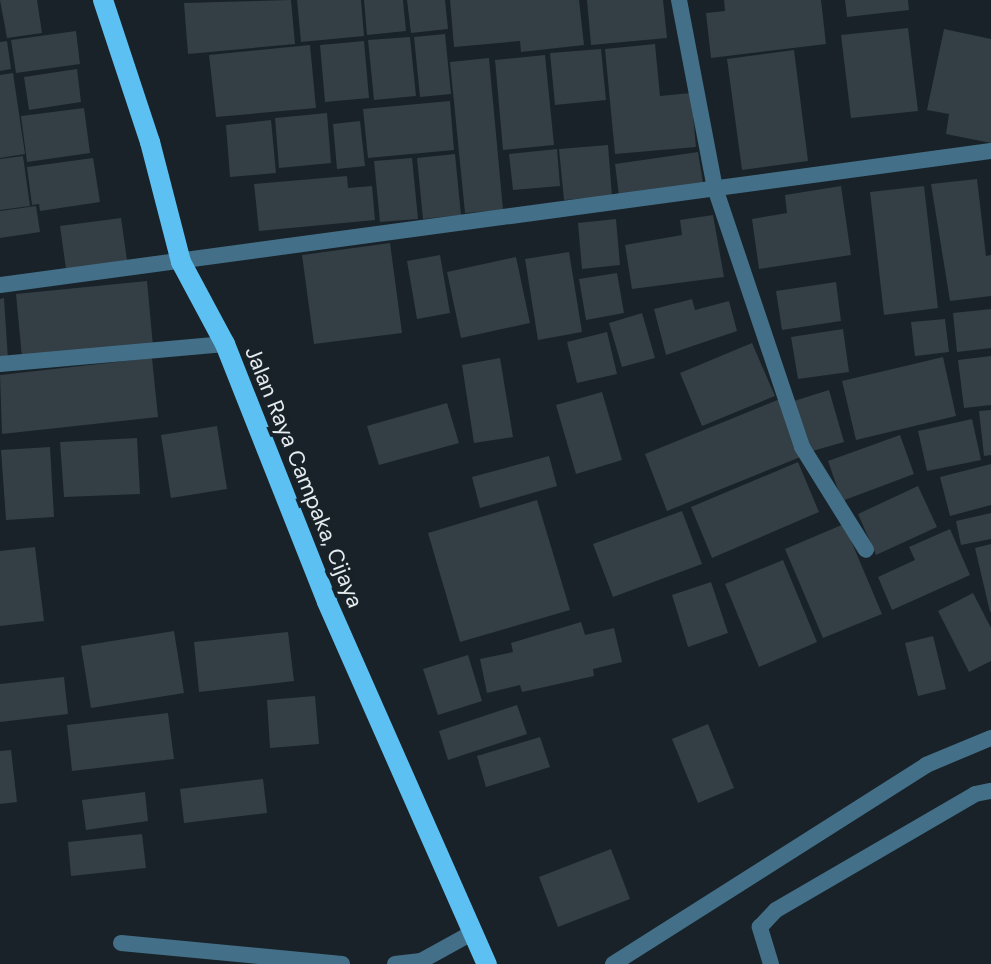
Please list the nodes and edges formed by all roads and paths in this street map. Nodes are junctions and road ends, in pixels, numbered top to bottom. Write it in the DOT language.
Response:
graph roads {
  1 [pos="103,0"];
  2 [pos="679,0"];
  3 [pos="991,151"];
  4 [pos="715,188"];
  5 [pos="181,262"];
  6 [pos="0,285"];
  7 [pos="225,344"];
  8 [pos="0,364"];
  9 [pos="866,550"];
  10 [pos="991,738"];
  11 [pos="991,791"];
  12 [pos="472,933"];
  13 [pos="121,943"];
  14 [pos="342,964"];
  15 [pos="395,964"];
  16 [pos="487,964"];
  17 [pos="613,964"];
  18 [pos="771,964"];
  1 -- 5 [label="main road, Jalan Raya Campaka, Cijaya"];
  2 -- 4 [label="street"];
  3 -- 4 [label="street"];
  4 -- 5 [label="street"];
  4 -- 9 [label="street"];
  5 -- 6 [label="street"];
  5 -- 7 [label="main road, Jalan Raya Campaka, Cijaya"];
  7 -- 8 [label="street"];
  7 -- 12 [label="main road, Jalan Raya Campaka, Cijaya"];
  10 -- 17 [label="street"];
  11 -- 18 [label="street"];
  12 -- 15 [label="street"];
  12 -- 16 [label="main road, Jalan Raya Campaka, Cijaya"];
  13 -- 14 [label="street"];
}
